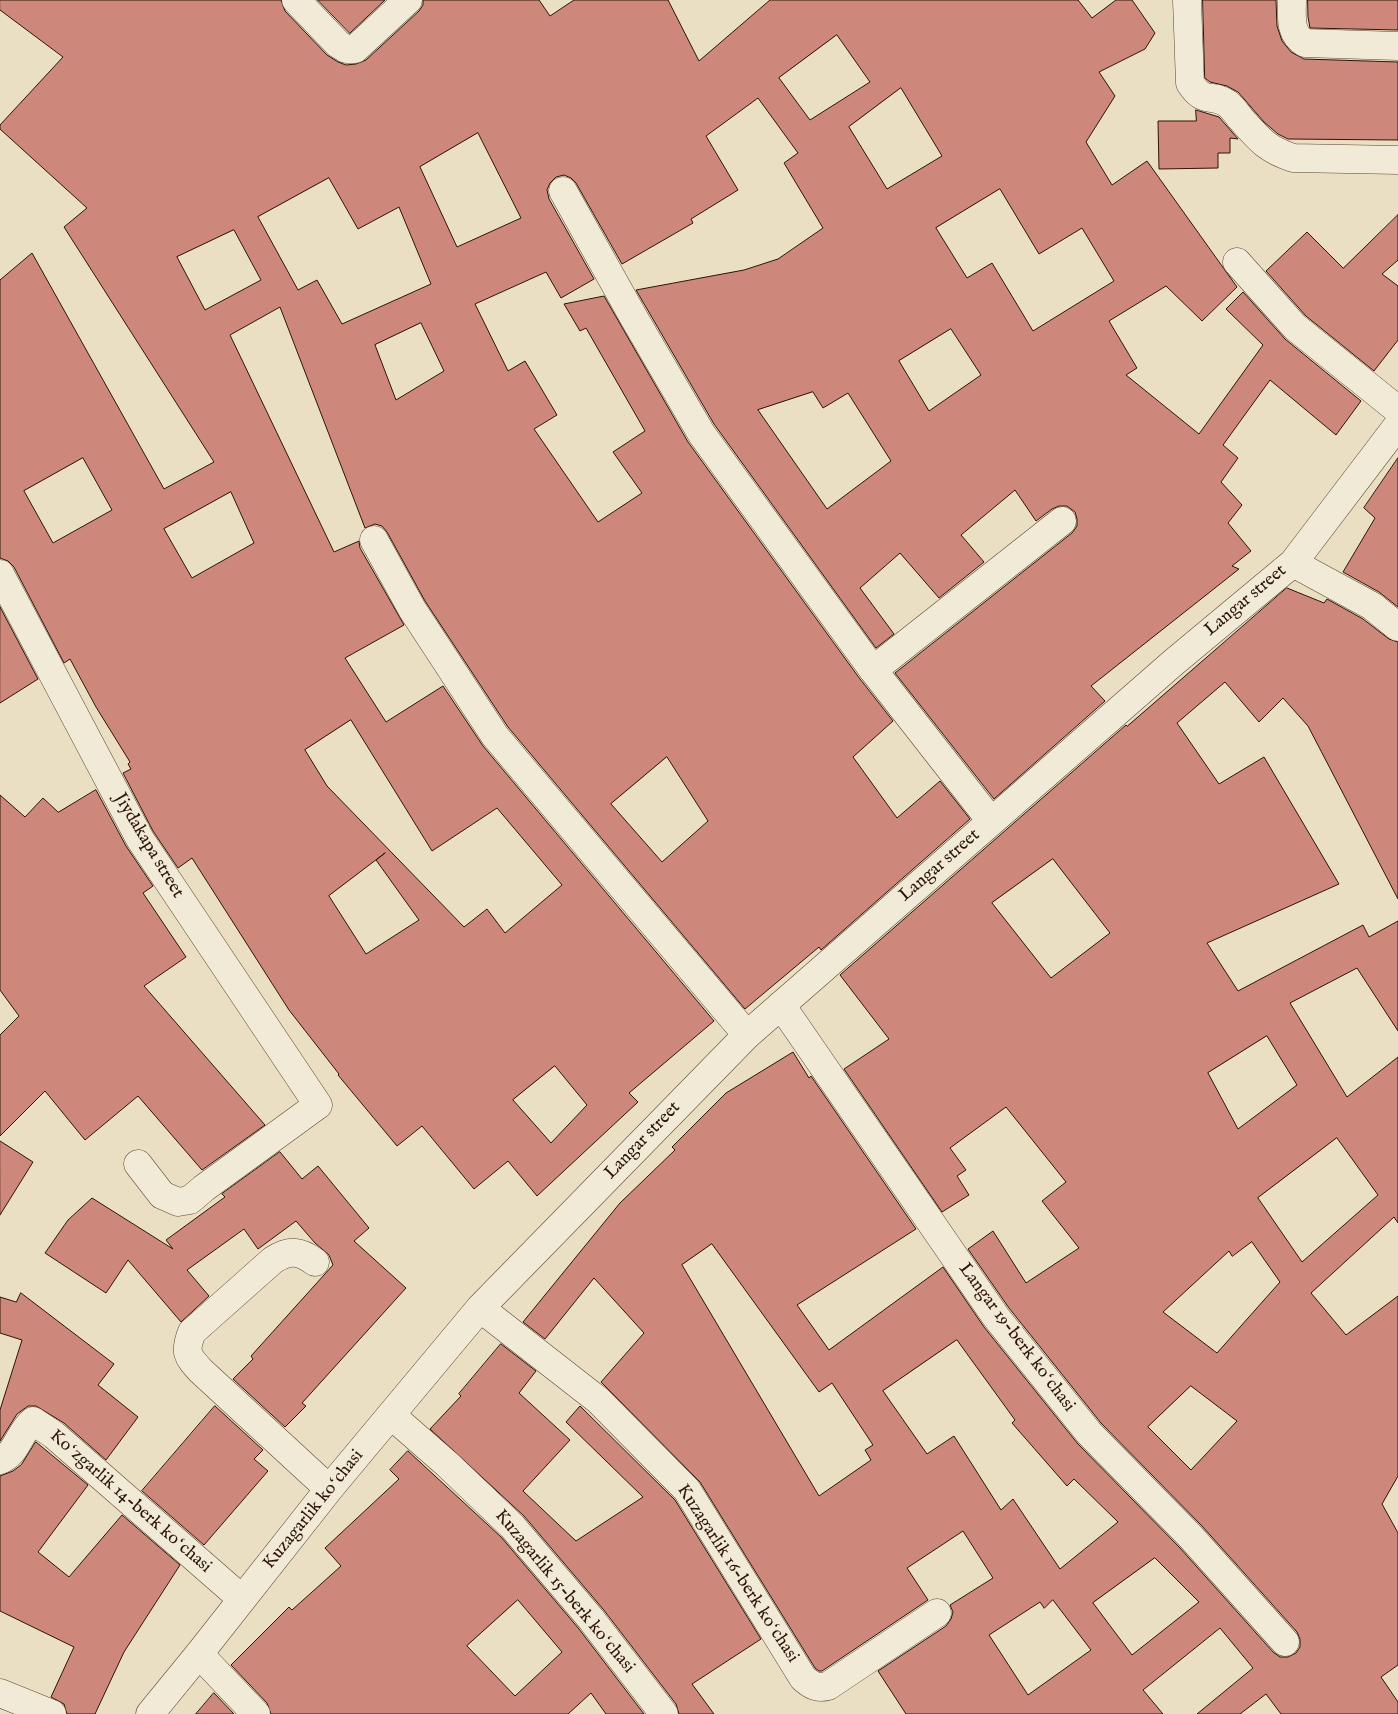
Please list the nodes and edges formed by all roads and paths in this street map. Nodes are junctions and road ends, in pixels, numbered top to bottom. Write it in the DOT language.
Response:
graph roads {
  1 [pos="296,0"];
  2 [pos="408,0"];
  3 [pos="1187,0"];
  4 [pos="1292,0"];
  5 [pos="1398,46"];
  6 [pos="1398,160"];
  7 [pos="563,192"];
  8 [pos="1237,262"];
  9 [pos="1398,410"];
  10 [pos="1398,425"];
  11 [pos="1062,520"];
  12 [pos="374,540"];
  13 [pos="1293,563"];
  14 [pos="0,574"];
  15 [pos="1398,627"];
  16 [pos="873,670"];
  17 [pos="991,821"];
  18 [pos="781,1005"];
  19 [pos="747,1035"];
  20 [pos="138,1164"];
  21 [pos="315,1262"];
  22 [pos="480,1308"];
  23 [pos="391,1415"];
  24 [pos="0,1460"];
  25 [pos="329,1490"];
  26 [pos="242,1598"];
  27 [pos="937,1613"];
  28 [pos="1285,1642"];
  29 [pos="200,1654"];
  30 [pos="0,1693"];
  31 [pos="52,1714"];
  32 [pos="150,1714"];
  33 [pos="256,1714"];
  34 [pos="664,1714"];
  1 -- 2 [label="street"];
  3 -- 6 [label="street"];
  4 -- 5 [label="street"];
  7 -- 16 [label="street"];
  8 -- 9 [label="street"];
  10 -- 13 [label="street, Langar street"];
  11 -- 16 [label="street"];
  12 -- 19 [label="street"];
  13 -- 15 [label="street"];
  13 -- 17 [label="street, Langar street"];
  14 -- 20 [label="street, Jiydakapa street"];
  16 -- 17 [label="street"];
  17 -- 18 [label="street, Langar street"];
  18 -- 19 [label="street, Langar street"];
  18 -- 28 [label="street, Langar 19-berk koʻchasi"];
  19 -- 22 [label="street, Langar street"];
  21 -- 25 [label="street"];
  22 -- 23 [label="street, Kuzagarlik koʻchasi"];
  22 -- 27 [label="street, Kuzagarlik 16-berk koʻchasi"];
  23 -- 25 [label="street, Kuzagarlik koʻchasi"];
  23 -- 34 [label="street, Kuzagarlik 15-berk koʻchasi"];
  24 -- 26 [label="street, Koʻzgarlik 14-berk koʻchasi"];
  25 -- 26 [label="street, Kuzagarlik koʻchasi"];
  26 -- 29 [label="street, Kuzagarlik koʻchasi"];
  29 -- 32 [label="street, Kuzagarlik koʻchasi"];
  29 -- 33 [label="street"];
  30 -- 31 [label="street"];
}
